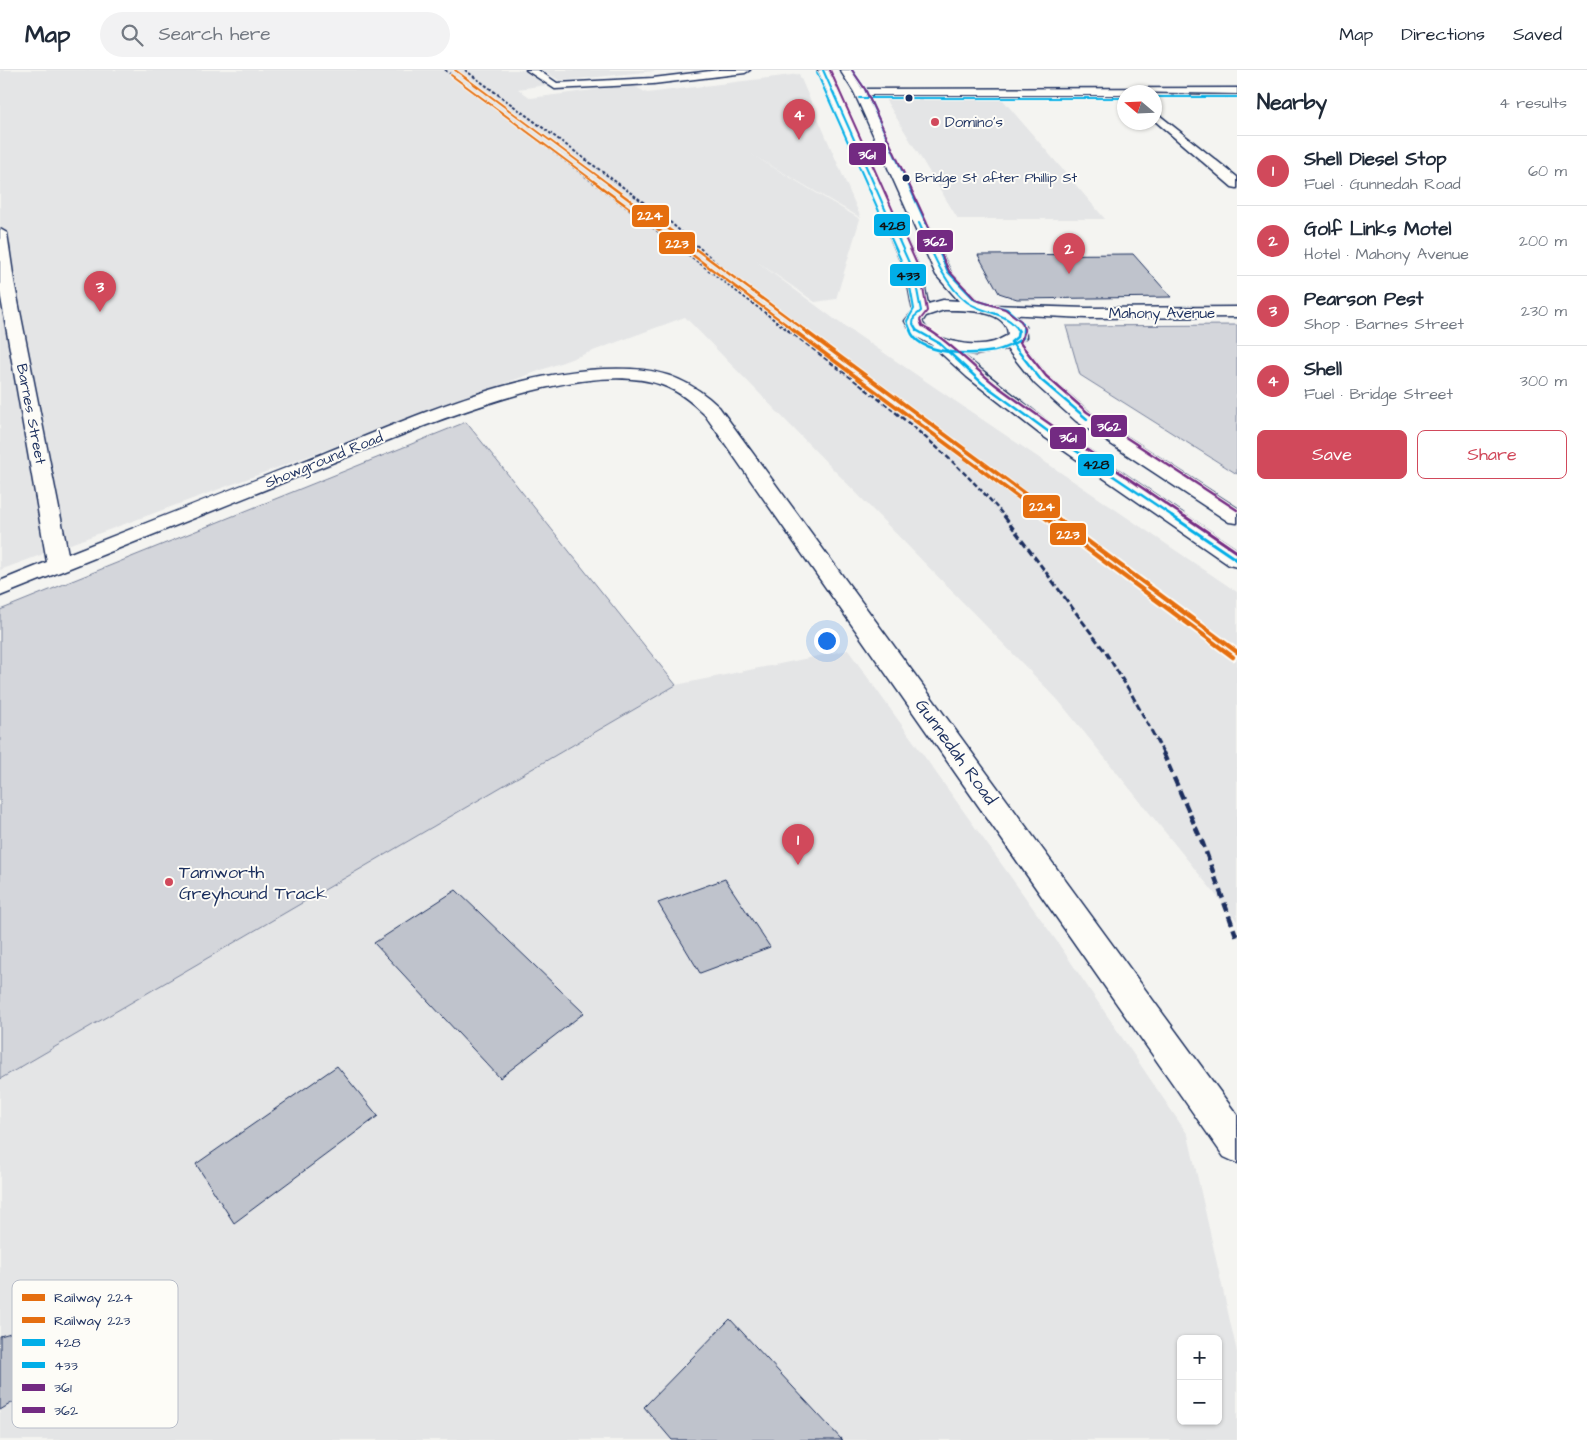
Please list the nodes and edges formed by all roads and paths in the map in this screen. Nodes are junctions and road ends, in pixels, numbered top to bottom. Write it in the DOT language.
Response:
graph roads {
  1 [pos="530,70"];
  2 [pos="745,70"];
  3 [pos="823,70"];
  4 [pos="845,70"];
  5 [pos="1237,91"];
  6 [pos="859,92"];
  7 [pos="1117,92"];
  8 [pos="1162,92"];
  9 [pos="845,116"];
  10 [pos="1162,121"];
  11 [pos="1237,184"];
  12 [pos="0,233"];
  13 [pos="3,281"];
  14 [pos="973,306"];
  15 [pos="990,310"];
  16 [pos="921,311"];
  17 [pos="1237,312"];
  18 [pos="1086,313"];
  19 [pos="1015,336"];
  20 [pos="939,343"];
  21 [pos="659,378"];
  22 [pos="1237,516"];
  23 [pos="1237,560"];
  24 [pos="59,565"];
  25 [pos="0,588"];
  26 [pos="1237,1145"];
  1 -- 2 [label="street"];
  3 -- 9 [label="street"];
  4 -- 6 [label="street"];
  5 -- 8 [label="street"];
  6 -- 7 [label="street"];
  6 -- 9 [label="street"];
  6 -- 14 [label="street"];
  9 -- 16 [label="street"];
  10 -- 11 [label="street"];
  12 -- 13 [label="street, Barnes Street"];
  13 -- 24 [label="street, Barnes Street"];
  14 -- 15 [label="street"];
  14 -- 16 [label="street"];
  15 -- 18 [label="street, Mahony Avenue"];
  15 -- 19 [label="street"];
  16 -- 20 [label="street"];
  17 -- 18 [label="street, Mahony Avenue"];
  18 -- 19 [label="street, Mahony Avenue"];
  19 -- 20 [label="street, Mahony Avenue"];
  19 -- 22 [label="street"];
  20 -- 23 [label="street"];
  21 -- 24 [label="street, Showground Road"];
  21 -- 26 [label="street, Gunnedah Road"];
  24 -- 25 [label="street, Showground Road"];
}
